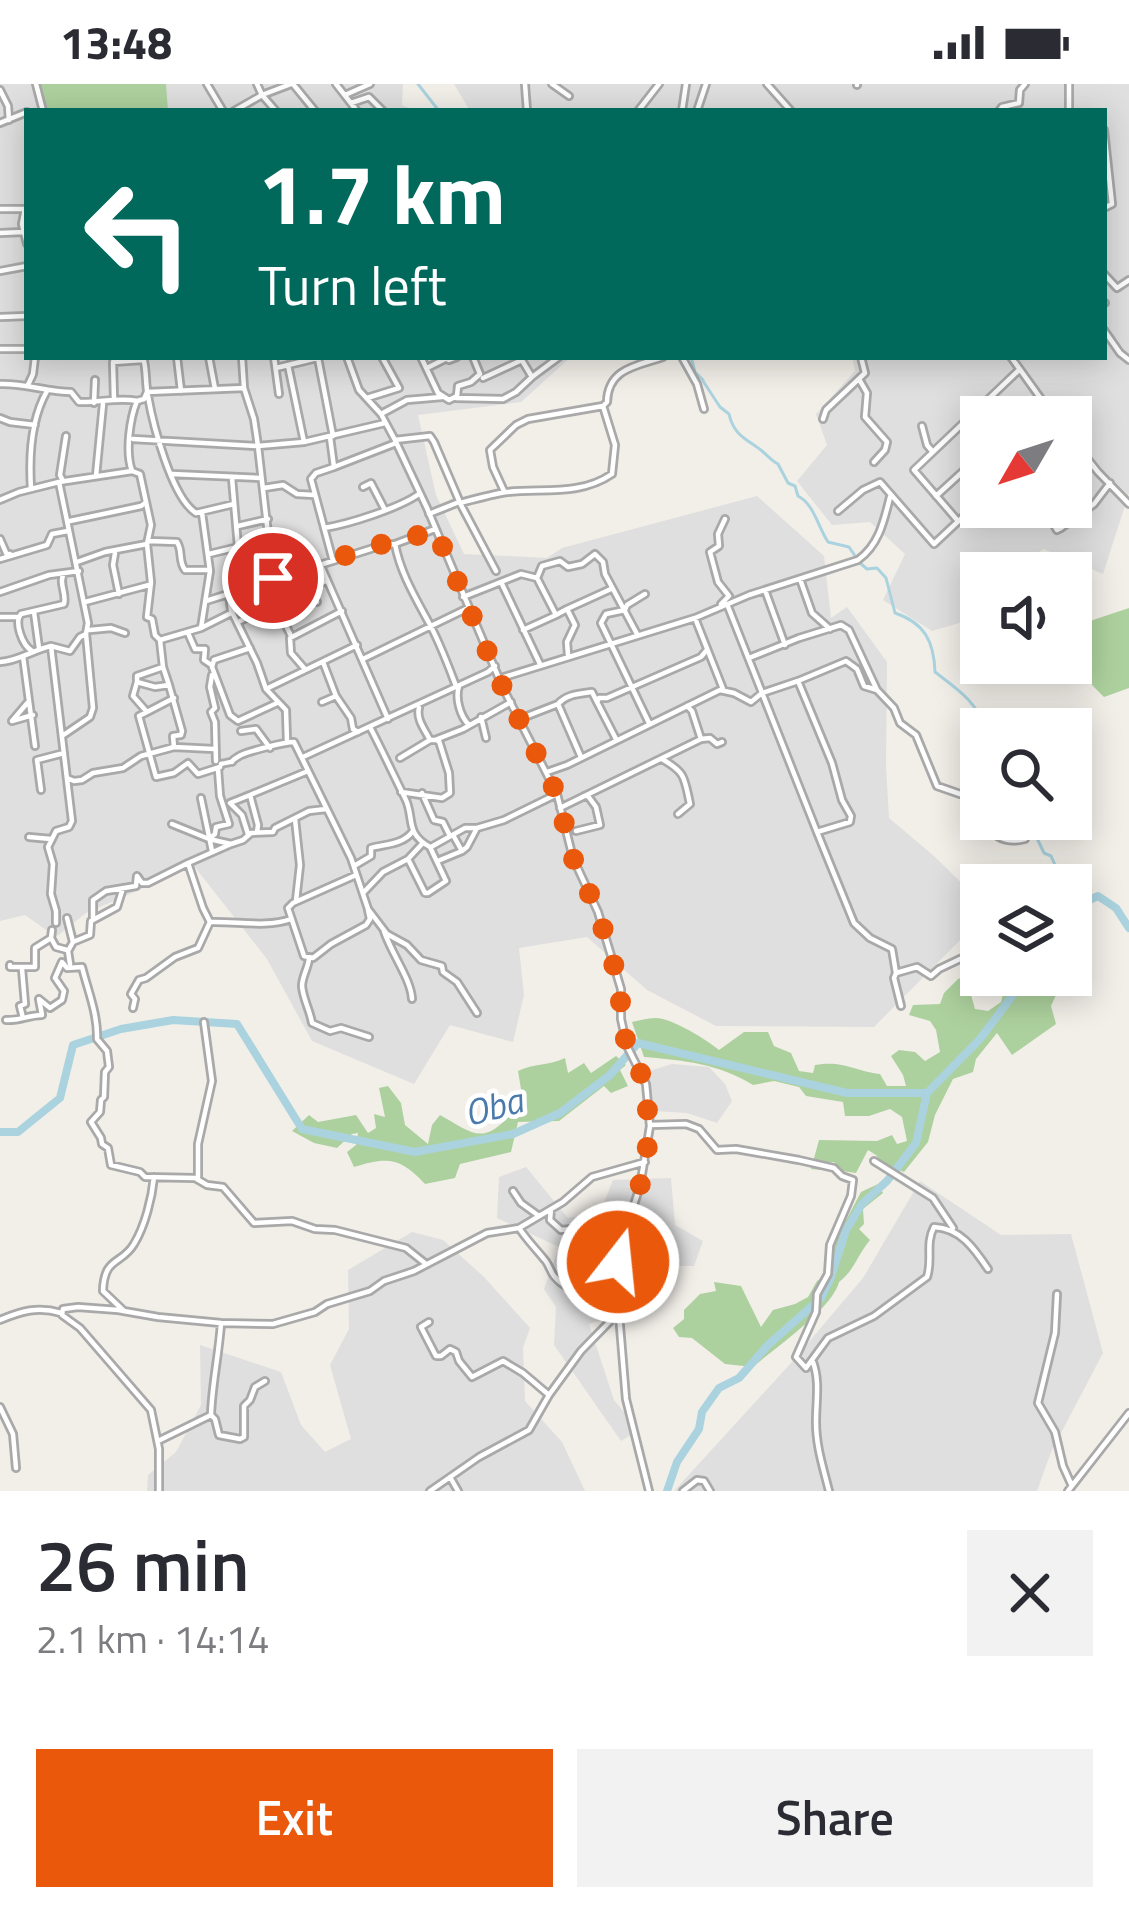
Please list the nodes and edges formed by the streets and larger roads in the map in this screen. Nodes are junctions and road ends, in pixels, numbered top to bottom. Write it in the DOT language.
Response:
graph roads {
  1 [pos="257,84"];
  2 [pos="292,84"];
  3 [pos="336,84"];
  4 [pos="370,84"];
  5 [pos="552,84"];
  6 [pos="659,84"];
  7 [pos="767,84"];
  8 [pos="1025,84"];
  9 [pos="0,90"];
  10 [pos="262,95"];
  11 [pos="344,95"];
  12 [pos="569,96"];
  13 [pos="351,103"];
  14 [pos="239,108"];
  15 [pos="273,108"];
  16 [pos="312,108"];
  17 [pos="355,108"];
  18 [pos="380,108"];
  19 [pos="640,108"];
  20 [pos="788,108"];
  21 [pos="1001,108"];
  22 [pos="24,114"];
  23 [pos="9,120"];
  24 [pos="0,123"];
  25 [pos="1107,158"];
  26 [pos="1107,206"];
  27 [pos="24,214"];
  28 [pos="23,232"];
  29 [pos="0,233"];
  30 [pos="24,235"];
  31 [pos="1107,334"];
  32 [pos="1129,359"];
  33 [pos="35,360"];
  34 [pos="128,360"];
  35 [pos="144,360"];
  36 [pos="177,360"];
  37 [pos="210,360"];
  38 [pos="242,360"];
  39 [pos="275,360"];
  40 [pos="308,360"];
  41 [pos="320,360"];
  42 [pos="347,360"];
  43 [pos="384,360"];
  44 [pos="423,360"];
  45 [pos="441,360"];
  46 [pos="473,360"];
  47 [pos="517,360"];
  48 [pos="522,360"];
  49 [pos="555,360"];
  50 [pos="652,360"];
  51 [pos="684,360"];
  52 [pos="862,360"];
  53 [pos="1013,360"];
  54 [pos="288,365"];
  55 [pos="276,368"];
  56 [pos="427,368"];
  57 [pos="1019,370"];
  58 [pos="532,377"];
  59 [pos="483,378"];
  60 [pos="860,379"];
  61 [pos="95,380"];
  62 [pos="0,384"];
  63 [pos="28,385"];
  64 [pos="398,387"];
  65 [pos="215,388"];
  66 [pos="244,388"];
  67 [pos="46,391"];
  68 [pos="181,391"];
  69 [pos="147,392"];
  70 [pos="279,394"];
  71 [pos="992,396"];
  72 [pos="1038,396"];
  73 [pos="442,397"];
  74 [pos="367,398"];
  75 [pos="455,398"];
  76 [pos="114,400"];
  77 [pos="136,401"];
  78 [pos="409,401"];
  79 [pos="94,403"];
  80 [pos="104,403"];
  81 [pos="603,406"];
  82 [pos="704,409"];
  83 [pos="381,414"];
  84 [pos="0,418"];
  85 [pos="823,419"];
  86 [pos="385,423"];
  87 [pos="35,425"];
  88 [pos="922,426"];
  89 [pos="960,426"];
  90 [pos="66,436"];
  91 [pos="332,436"];
  92 [pos="131,439"];
  93 [pos="160,440"];
  94 [pos="304,442"];
  95 [pos="396,442"];
  96 [pos="257,446"];
  97 [pos="932,451"];
  98 [pos="874,462"];
  99 [pos="1092,462"];
  100 [pos="334,466"];
  101 [pos="132,471"];
  102 [pos="172,474"];
  103 [pos="960,474"];
  104 [pos="96,476"];
  105 [pos="232,478"];
  106 [pos="261,478"];
  107 [pos="61,481"];
  108 [pos="1110,483"];
  109 [pos="363,487"];
  110 [pos="31,488"];
  111 [pos="263,488"];
  112 [pos="504,491"];
  113 [pos="419,494"];
  114 [pos="314,495"];
  115 [pos="936,496"];
  116 [pos="890,497"];
  117 [pos="0,500"];
  118 [pos="145,502"];
  119 [pos="460,502"];
  120 [pos="233,504"];
  121 [pos="1129,504"];
  122 [pos="1092,505"];
  123 [pos="385,510"];
  124 [pos="838,511"];
  125 [pos="202,513"];
  126 [pos="429,514"];
  127 [pos="268,519"];
  128 [pos="725,519"];
  129 [pos="68,521"];
  130 [pos="958,521"];
  131 [pos="236,526"];
  132 [pos="324,528"];
  133 [pos="435,529"];
  134 [pos="68,531"];
  135 [pos="0,539"];
  136 [pos="147,543"];
  137 [pos="270,544"];
  138 [pos="395,544"];
  139 [pos="21,552"];
  140 [pos="115,552"];
  141 [pos="209,554"];
  142 [pos="0,559"];
  143 [pos="333,561"];
  144 [pos="77,562"];
  145 [pos="320,564"];
  146 [pos="80,571"];
  147 [pos="210,571"];
  148 [pos="61,572"];
  149 [pos="297,572"];
  150 [pos="496,572"];
  151 [pos="537,576"];
  152 [pos="273,578"];
  153 [pos="800,578"];
  154 [pos="326,581"];
  155 [pos="150,584"];
  156 [pos="502,584"];
  157 [pos="613,588"];
  158 [pos="765,590"];
  159 [pos="0,592"];
  160 [pos="301,592"];
  161 [pos="119,594"];
  162 [pos="230,594"];
  163 [pos="645,594"];
  164 [pos="463,597"];
  165 [pos="206,601"];
  166 [pos="85,602"];
  167 [pos="317,602"];
  168 [pos="275,603"];
  169 [pos="727,604"];
  170 [pos="468,608"];
  171 [pos="718,608"];
  172 [pos="567,609"];
  173 [pos="625,610"];
  174 [pos="342,611"];
  175 [pos="34,612"];
  176 [pos="233,612"];
  177 [pos="812,613"];
  178 [pos="556,615"];
  179 [pos="0,617"];
  180 [pos="17,617"];
  181 [pos="695,618"];
  182 [pos="238,622"];
  183 [pos="431,626"];
  184 [pos="201,628"];
  185 [pos="830,629"];
  186 [pos="523,631"];
  187 [pos="87,632"];
  188 [pos="125,633"];
  189 [pos="188,633"];
  190 [pos="818,633"];
  191 [pos="637,634"];
  192 [pos="291,637"];
  193 [pos="160,640"];
  194 [pos="610,643"];
  195 [pos="356,644"];
  196 [pos="785,644"];
  197 [pos="51,646"];
  198 [pos="250,648"];
  199 [pos="36,650"];
  200 [pos="706,651"];
  201 [pos="860,653"];
  202 [pos="23,656"];
  203 [pos="568,656"];
  204 [pos="749,658"];
  205 [pos="363,659"];
  206 [pos="12,661"];
  207 [pos="323,661"];
  208 [pos="846,661"];
  209 [pos="0,662"];
  210 [pos="540,664"];
  211 [pos="495,666"];
  212 [pos="163,667"];
  213 [pos="212,667"];
  214 [pos="304,668"];
  215 [pos="0,673"];
  216 [pos="500,679"];
  217 [pos="798,681"];
  218 [pos="137,682"];
  219 [pos="169,686"];
  220 [pos="458,686"];
  221 [pos="633,688"];
  222 [pos="266,689"];
  223 [pos="723,689"];
  224 [pos="877,690"];
  225 [pos="762,693"];
  226 [pos="336,696"];
  227 [pos="174,698"];
  228 [pos="30,699"];
  229 [pos="278,702"];
  230 [pos="322,702"];
  231 [pos="511,702"];
  232 [pos="597,702"];
  233 [pos="419,704"];
  234 [pos="558,704"];
  235 [pos="685,706"];
  236 [pos="33,715"];
  237 [pos="139,716"];
  238 [pos="481,717"];
  239 [pos="388,719"];
  240 [pos="520,719"];
  241 [pos="649,723"];
  242 [pos="469,724"];
  243 [pos="370,727"];
  244 [pos="241,731"];
  245 [pos="358,732"];
  246 [pos="62,736"];
  247 [pos="486,738"];
  248 [pos="700,739"];
  249 [pos="432,740"];
  250 [pos="616,740"];
  251 [pos="287,741"];
  252 [pos="722,742"];
  253 [pos="35,746"];
  254 [pos="174,747"];
  255 [pos="270,748"];
  256 [pos="200,749"];
  257 [pos="214,749"];
  258 [pos="64,752"];
  259 [pos="150,754"];
  260 [pos="303,757"];
  261 [pos="581,757"];
  262 [pos="400,758"];
  263 [pos="662,760"];
  264 [pos="219,764"];
  265 [pos="308,771"];
  266 [pos="547,772"];
  267 [pos="68,778"];
  268 [pos="41,790"];
  269 [pos="401,792"];
  270 [pos="422,794"];
  271 [pos="557,794"];
  272 [pos="960,794"];
  273 [pos="250,795"];
  274 [pos="584,796"];
  275 [pos="201,798"];
  276 [pos="326,808"];
  277 [pos="559,808"];
  278 [pos="678,814"];
  279 [pos="295,818"];
  280 [pos="172,824"];
  281 [pos="477,828"];
  282 [pos="413,831"];
  283 [pos="576,831"];
  284 [pos="257,832"];
  285 [pos="817,832"];
  286 [pos="248,834"];
  287 [pos="452,836"];
  288 [pos="29,837"];
  289 [pos="51,838"];
  290 [pos="209,839"];
  291 [pos="231,844"];
  292 [pos="426,845"];
  293 [pos="212,851"];
  294 [pos="462,851"];
  295 [pos="408,859"];
  296 [pos="437,860"];
  297 [pos="188,863"];
  298 [pos="354,866"];
  299 [pos="356,875"];
  300 [pos="123,888"];
  301 [pos="364,892"];
  302 [pos="296,902"];
  303 [pos="368,909"];
  304 [pos="68,918"];
  305 [pos="291,919"];
  306 [pos="93,920"];
  307 [pos="210,922"];
  308 [pos="384,931"];
  309 [pos="51,938"];
  310 [pos="73,943"];
  311 [pos="68,951"];
  312 [pos="309,959"];
  313 [pos="960,959"];
  314 [pos="10,964"];
  315 [pos="70,967"];
  316 [pos="22,969"];
  317 [pos="895,976"];
  318 [pos="412,999"];
  319 [pos="901,1006"];
  320 [pos="133,1008"];
  321 [pos="477,1013"];
  322 [pos="24,1018"];
  323 [pos="6,1020"];
  324 [pos="204,1022"];
  325 [pos="369,1037"];
  326 [pos="650,1125"];
  327 [pos="874,1161"];
  328 [pos="645,1162"];
  329 [pos="154,1178"];
  330 [pos="198,1180"];
  331 [pos="513,1191"];
  332 [pos="551,1209"];
  333 [pos="539,1216"];
  334 [pos="593,1227"];
  335 [pos="519,1228"];
  336 [pos="956,1233"];
  337 [pos="426,1264"];
  338 [pos="988,1269"];
  339 [pos="616,1279"];
  340 [pos="1057,1294"];
  341 [pos="124,1311"];
  342 [pos="620,1311"];
  343 [pos="61,1313"];
  344 [pos="0,1320"];
  345 [pos="429,1322"];
  346 [pos="221,1323"];
  347 [pos="813,1360"];
  348 [pos="266,1381"];
  349 [pos="549,1395"];
  350 [pos="0,1407"];
  351 [pos="1129,1413"];
  352 [pos="211,1415"];
  353 [pos="158,1441"];
  354 [pos="16,1468"];
  355 [pos="450,1477"];
  356 [pos="1070,1489"];
  357 [pos="159,1491"];
  358 [pos="430,1491"];
  359 [pos="458,1491"];
  360 [pos="650,1491"];
  361 [pos="683,1491"];
  362 [pos="710,1491"];
  363 [pos="829,1491"];
  1 -- 10 [label="street"];
  2 -- 10 [label="street"];
  2 -- 16 [label="street"];
  3 -- 11 [label="street"];
  4 -- 11 [label="street"];
  5 -- 12 [label="street"];
  6 -- 19 [label="street"];
  7 -- 20 [label="street"];
  8 -- 21 [label="street"];
  9 -- 23 [label="street"];
  10 -- 14 [label="street"];
  10 -- 15 [label="street"];
  11 -- 13 [label="street"];
  13 -- 17 [label="street"];
  13 -- 18 [label="street"];
  22 -- 23 [label="street"];
  23 -- 24 [label="street"];
  25 -- 26 [label="street"];
  27 -- 28 [label="street"];
  28 -- 29 [label="street"];
  28 -- 30 [label="street"];
  31 -- 32 [label="street"];
  33 -- 63 [label="street"];
  34 -- 76 [label="street"];
  35 -- 69 [label="street"];
  36 -- 68 [label="street"];
  37 -- 65 [label="street"];
  38 -- 66 [label="street"];
  39 -- 55 [label="street"];
  40 -- 54 [label="street"];
  41 -- 91 [label="street"];
  42 -- 74 [label="street"];
  43 -- 64 [label="street"];
  44 -- 56 [label="street"];
  45 -- 56 [label="street"];
  46 -- 75 [label="street"];
  47 -- 59 [label="street"];
  48 -- 58 [label="street"];
  49 -- 58 [label="street"];
  50 -- 81 [label="street"];
  51 -- 82 [label="street"];
  52 -- 60 [label="street"];
  53 -- 57 [label="street"];
  54 -- 55 [label="street"];
  54 -- 94 [label="street"];
  55 -- 70 [label="street"];
  56 -- 73 [label="street"];
  57 -- 71 [label="street"];
  57 -- 72 [label="street"];
  58 -- 75 [label="street"];
  60 -- 85 [label="street"];
  60 -- 98 [label="street"];
  61 -- 79 [label="street"];
  62 -- 63 [label="street"];
  63 -- 67 [label="street"];
  64 -- 74 [label="street"];
  64 -- 78 [label="street"];
  65 -- 66 [label="street"];
  65 -- 68 [label="street"];
  66 -- 96 [label="street"];
  67 -- 79 [label="street"];
  67 -- 87 [label="street"];
  68 -- 69 [label="street"];
  69 -- 77 [label="street"];
  69 -- 93 [label="street"];
  73 -- 75 [label="street"];
  73 -- 78 [label="street"];
  74 -- 83 [label="street"];
  76 -- 77 [label="street"];
  76 -- 80 [label="street"];
  77 -- 92 [label="street"];
  78 -- 83 [label="street"];
  79 -- 80 [label="street"];
  80 -- 104 [label="street"];
  81 -- 112 [label="street"];
  81 -- 112 [label="street"];
  83 -- 86 [label="street"];
  84 -- 87 [label="street"];
  86 -- 91 [label="street"];
  86 -- 95 [label="street"];
  87 -- 110 [label="street"];
  88 -- 97 [label="street"];
  89 -- 97 [label="street"];
  90 -- 107 [label="street"];
  91 -- 94 [label="street"];
  91 -- 100 [label="street"];
  92 -- 93 [label="street"];
  92 -- 101 [label="street"];
  93 -- 96 [label="street"];
  93 -- 102 [label="street"];
  94 -- 96 [label="street"];
  95 -- 100 [label="street"];
  95 -- 113 [label="street"];
  95 -- 119 [label="street"];
  96 -- 106 [label="street"];
  97 -- 115 [label="street"];
  99 -- 108 [label="street"];
  100 -- 114 [label="street"];
  101 -- 104 [label="street"];
  101 -- 118 [label="street"];
  102 -- 105 [label="street"];
  102 -- 125 [label="street"];
  103 -- 115 [label="street"];
  104 -- 107 [label="street"];
  105 -- 106 [label="street"];
  105 -- 120 [label="street"];
  106 -- 111 [label="street"];
  107 -- 110 [label="street"];
  107 -- 129 [label="street"];
  108 -- 121 [label="street"];
  108 -- 122 [label="street"];
  109 -- 123 [label="street"];
  110 -- 117 [label="street"];
  111 -- 114 [label="street"];
  111 -- 127 [label="street"];
  112 -- 119 [label="street"];
  113 -- 123 [label="street"];
  113 -- 126 [label="street"];
  114 -- 132 [label="street"];
  115 -- 130 [label="street"];
  116 -- 124 [label="street"];
  116 -- 130 [label="street"];
  116 -- 153 [label="street"];
  118 -- 129 [label="street"];
  118 -- 136 [label="street"];
  119 -- 126 [label="street"];
  119 -- 150 [label="street"];
  120 -- 125 [label="street"];
  120 -- 131 [label="street"];
  123 -- 132 [label="street"];
  125 -- 141 [label="street"];
  126 -- 133 [label="street"];
  127 -- 131 [label="street"];
  127 -- 137 [label="street"];
  128 -- 171 [label="street"];
  129 -- 134 [label="street"];
  131 -- 141 [label="street"];
  132 -- 143 [label="street"];
  133 -- 138 [label="street"];
  133 -- 164 [label="street"];
  134 -- 139 [label="street"];
  134 -- 144 [label="street"];
  135 -- 139 [label="street"];
  136 -- 140 [label="street"];
  136 -- 147 [label="street"];
  136 -- 155 [label="street"];
  137 -- 149 [label="street"];
  137 -- 152 [label="street"];
  138 -- 143 [label="street"];
  138 -- 183 [label="street"];
  139 -- 142 [label="street"];
  140 -- 144 [label="street"];
  140 -- 161 [label="street"];
  141 -- 147 [label="street"];
  143 -- 145 [label="street"];
  144 -- 146 [label="street"];
  145 -- 149 [label="street"];
  145 -- 154 [label="street"];
  146 -- 148 [label="street"];
  146 -- 166 [label="street"];
  147 -- 165 [label="street"];
  148 -- 159 [label="street"];
  148 -- 175 [label="street"];
  149 -- 152 [label="street"];
  149 -- 160 [label="street"];
  151 -- 156 [label="street"];
  151 -- 157 [label="street"];
  151 -- 178 [label="street"];
  152 -- 162 [label="street"];
  153 -- 158 [label="street"];
  153 -- 177 [label="street"];
  154 -- 160 [label="street"];
  154 -- 174 [label="street"];
  155 -- 161 [label="street"];
  155 -- 193 [label="street"];
  156 -- 164 [label="street"];
  156 -- 186 [label="street"];
  157 -- 172 [label="street"];
  157 -- 173 [label="street"];
  158 -- 169 [label="street"];
  158 -- 196 [label="street"];
  160 -- 167 [label="street"];
  160 -- 168 [label="street"];
  161 -- 166 [label="street"];
  162 -- 165 [label="street"];
  162 -- 176 [label="street"];
  163 -- 173 [label="street"];
  164 -- 170 [label="street"];
  165 -- 184 [label="street"];
  166 -- 187 [label="street"];
  168 -- 182 [label="street"];
  168 -- 192 [label="street"];
  169 -- 171 [label="street"];
  169 -- 204 [label="street"];
  170 -- 183 [label="street"];
  170 -- 211 [label="street"];
  171 -- 181 [label="street"];
  172 -- 178 [label="street"];
  172 -- 203 [label="street"];
  173 -- 191 [label="street"];
  173 -- 194 [label="street"];
  174 -- 192 [label="street"];
  174 -- 195 [label="street"];
  175 -- 180 [label="street"];
  175 -- 199 [label="street"];
  176 -- 182 [label="street"];
  176 -- 184 [label="street"];
  177 -- 185 [label="street"];
  177 -- 190 [label="street"];
  178 -- 186 [label="street"];
  179 -- 180 [label="street"];
  180 -- 199 [label="street"];
  181 -- 191 [label="street"];
  181 -- 200 [label="street"];
  182 -- 198 [label="street"];
  183 -- 205 [label="street"];
  183 -- 220 [label="street"];
  184 -- 189 [label="street"];
  185 -- 190 [label="street"];
  185 -- 201 [label="street"];
  186 -- 210 [label="street"];
  187 -- 188 [label="street"];
  187 -- 197 [label="street"];
  187 -- 246 [label="street"];
  189 -- 193 [label="street"];
  189 -- 213 [label="street"];
  190 -- 196 [label="street"];
  191 -- 194 [label="street"];
  192 -- 214 [label="street"];
  193 -- 212 [label="street"];
  194 -- 203 [label="street"];
  194 -- 221 [label="street"];
  195 -- 205 [label="street"];
  195 -- 207 [label="street"];
  196 -- 204 [label="street"];
  197 -- 199 [label="street"];
  197 -- 246 [label="street"];
  198 -- 213 [label="street"];
  198 -- 222 [label="street"];
  199 -- 202 [label="street"];
  200 -- 221 [label="street"];
  200 -- 223 [label="street"];
  201 -- 208 [label="street"];
  201 -- 224 [label="street"];
  202 -- 206 [label="street"];
  202 -- 228 [label="street"];
  203 -- 210 [label="street"];
  204 -- 225 [label="street"];
  205 -- 239 [label="street"];
  206 -- 209 [label="street"];
  206 -- 215 [label="street"];
  207 -- 214 [label="street"];
  207 -- 226 [label="street"];
  208 -- 217 [label="street"];
  208 -- 224 [label="street"];
  210 -- 216 [label="street"];
  211 -- 216 [label="street"];
  211 -- 220 [label="street"];
  212 -- 218 [label="street"];
  212 -- 219 [label="street"];
  213 -- 229 [label="street"];
  213 -- 257 [label="street"];
  214 -- 222 [label="street"];
  216 -- 231 [label="street"];
  217 -- 225 [label="street"];
  217 -- 285 [label="street"];
  218 -- 219 [label="street"];
  218 -- 237 [label="street"];
  219 -- 227 [label="street"];
  220 -- 233 [label="street"];
  220 -- 242 [label="street"];
  221 -- 232 [label="street"];
  221 -- 241 [label="street"];
  222 -- 229 [label="street"];
  223 -- 225 [label="street"];
  223 -- 235 [label="street"];
  224 -- 272 [label="street"];
  225 -- 285 [label="street"];
  226 -- 230 [label="street"];
  226 -- 245 [label="street"];
  227 -- 237 [label="street"];
  227 -- 254 [label="street"];
  228 -- 236 [label="street"];
  228 -- 236 [label="street"];
  229 -- 251 [label="street"];
  231 -- 238 [label="street"];
  231 -- 240 [label="street"];
  232 -- 234 [label="street"];
  232 -- 250 [label="street"];
  233 -- 239 [label="street"];
  233 -- 249 [label="street"];
  234 -- 240 [label="street"];
  234 -- 261 [label="street"];
  235 -- 241 [label="street"];
  235 -- 248 [label="street"];
  236 -- 253 [label="street"];
  237 -- 259 [label="street"];
  238 -- 242 [label="street"];
  238 -- 247 [label="street"];
  239 -- 243 [label="street"];
  240 -- 266 [label="street"];
  241 -- 250 [label="street"];
  242 -- 249 [label="street"];
  243 -- 245 [label="street"];
  243 -- 269 [label="street"];
  244 -- 255 [label="street"];
  245 -- 260 [label="street"];
  246 -- 258 [label="street"];
  248 -- 252 [label="street"];
  248 -- 263 [label="street"];
  249 -- 262 [label="street"];
  249 -- 270 [label="street"];
  250 -- 261 [label="street"];
  251 -- 255 [label="street"];
  251 -- 260 [label="street"];
  254 -- 256 [label="street"];
  254 -- 259 [label="street"];
  255 -- 264 [label="street"];
  256 -- 257 [label="street"];
  256 -- 264 [label="street"];
  257 -- 264 [label="street"];
  258 -- 267 [label="street"];
  258 -- 268 [label="street"];
  259 -- 264 [label="street"];
  259 -- 267 [label="street"];
  260 -- 265 [label="street"];
  261 -- 266 [label="street"];
  263 -- 274 [label="street"];
  263 -- 278 [label="street"];
  264 -- 290 [label="street"];
  265 -- 273 [label="street"];
  265 -- 276 [label="street"];
  266 -- 271 [label="street"];
  267 -- 289 [label="street"];
  269 -- 270 [label="street"];
  269 -- 282 [label="street"];
  270 -- 287 [label="street"];
  271 -- 277 [label="street"];
  271 -- 281 [label="street"];
  273 -- 284 [label="street"];
  273 -- 286 [label="street"];
  274 -- 277 [label="street"];
  274 -- 283 [label="street"];
  275 -- 290 [label="street"];
  276 -- 279 [label="street"];
  276 -- 298 [label="street"];
  277 -- 326 [label="street"];
  279 -- 284 [label="street"];
  279 -- 302 [label="street"];
  280 -- 290 [label="street"];
  281 -- 287 [label="street"];
  281 -- 294 [label="street"];
  282 -- 292 [label="street"];
  282 -- 298 [label="street"];
  284 -- 286 [label="street"];
  285 -- 317 [label="street"];
  286 -- 291 [label="street"];
  287 -- 292 [label="street"];
  287 -- 294 [label="street"];
  288 -- 289 [label="street"];
  289 -- 309 [label="street"];
  290 -- 291 [label="street"];
  290 -- 293 [label="street"];
  291 -- 293 [label="street"];
  292 -- 295 [label="street"];
  292 -- 296 [label="street"];
  293 -- 297 [label="street"];
  294 -- 296 [label="street"];
  295 -- 296 [label="street"];
  295 -- 301 [label="street"];
  297 -- 300 [label="street"];
  297 -- 307 [label="street"];
  298 -- 299 [label="street"];
  299 -- 301 [label="street"];
  299 -- 302 [label="street"];
  300 -- 306 [label="street"];
  300 -- 306 [label="street"];
  301 -- 303 [label="street"];
  302 -- 305 [label="street"];
  303 -- 308 [label="street"];
  303 -- 312 [label="street"];
  304 -- 310 [label="street"];
  305 -- 307 [label="street"];
  305 -- 312 [label="street"];
  306 -- 310 [label="street"];
  307 -- 320 [label="street"];
  308 -- 318 [label="street"];
  308 -- 321 [label="street"];
  309 -- 311 [label="street"];
  309 -- 316 [label="street"];
  310 -- 311 [label="street"];
  311 -- 315 [label="street"];
  312 -- 325 [label="street"];
  313 -- 317 [label="street"];
  314 -- 316 [label="street"];
  315 -- 322 [label="street"];
  315 -- 329 [label="street"];
  316 -- 322 [label="street"];
  317 -- 319 [label="street"];
  322 -- 323 [label="street"];
  324 -- 330 [label="street"];
  326 -- 328 [label="street"];
  326 -- 347 [label="street"];
  327 -- 336 [label="street"];
  328 -- 332 [label="street"];
  328 -- 339 [label="street"];
  329 -- 330 [label="street"];
  329 -- 341 [label="street"];
  330 -- 337 [label="street"];
  331 -- 333 [label="street"];
  332 -- 333 [label="street"];
  332 -- 334 [label="street"];
  333 -- 335 [label="street"];
  335 -- 337 [label="street"];
  335 -- 339 [label="street"];
  336 -- 338 [label="street"];
  336 -- 347 [label="street"];
  337 -- 346 [label="street"];
  339 -- 342 [label="street"];
  340 -- 356 [label="street"];
  341 -- 343 [label="street"];
  341 -- 346 [label="street"];
  342 -- 349 [label="street"];
  342 -- 360 [label="street"];
  343 -- 344 [label="street"];
  343 -- 353 [label="street"];
  345 -- 349 [label="street"];
  346 -- 352 [label="street"];
  347 -- 363 [label="street"];
  348 -- 352 [label="street"];
  349 -- 355 [label="street"];
  350 -- 354 [label="street"];
  351 -- 356 [label="street"];
  352 -- 353 [label="street"];
  353 -- 357 [label="street"];
  355 -- 358 [label="street"];
  355 -- 359 [label="street"];
  361 -- 362 [label="street"];
}
